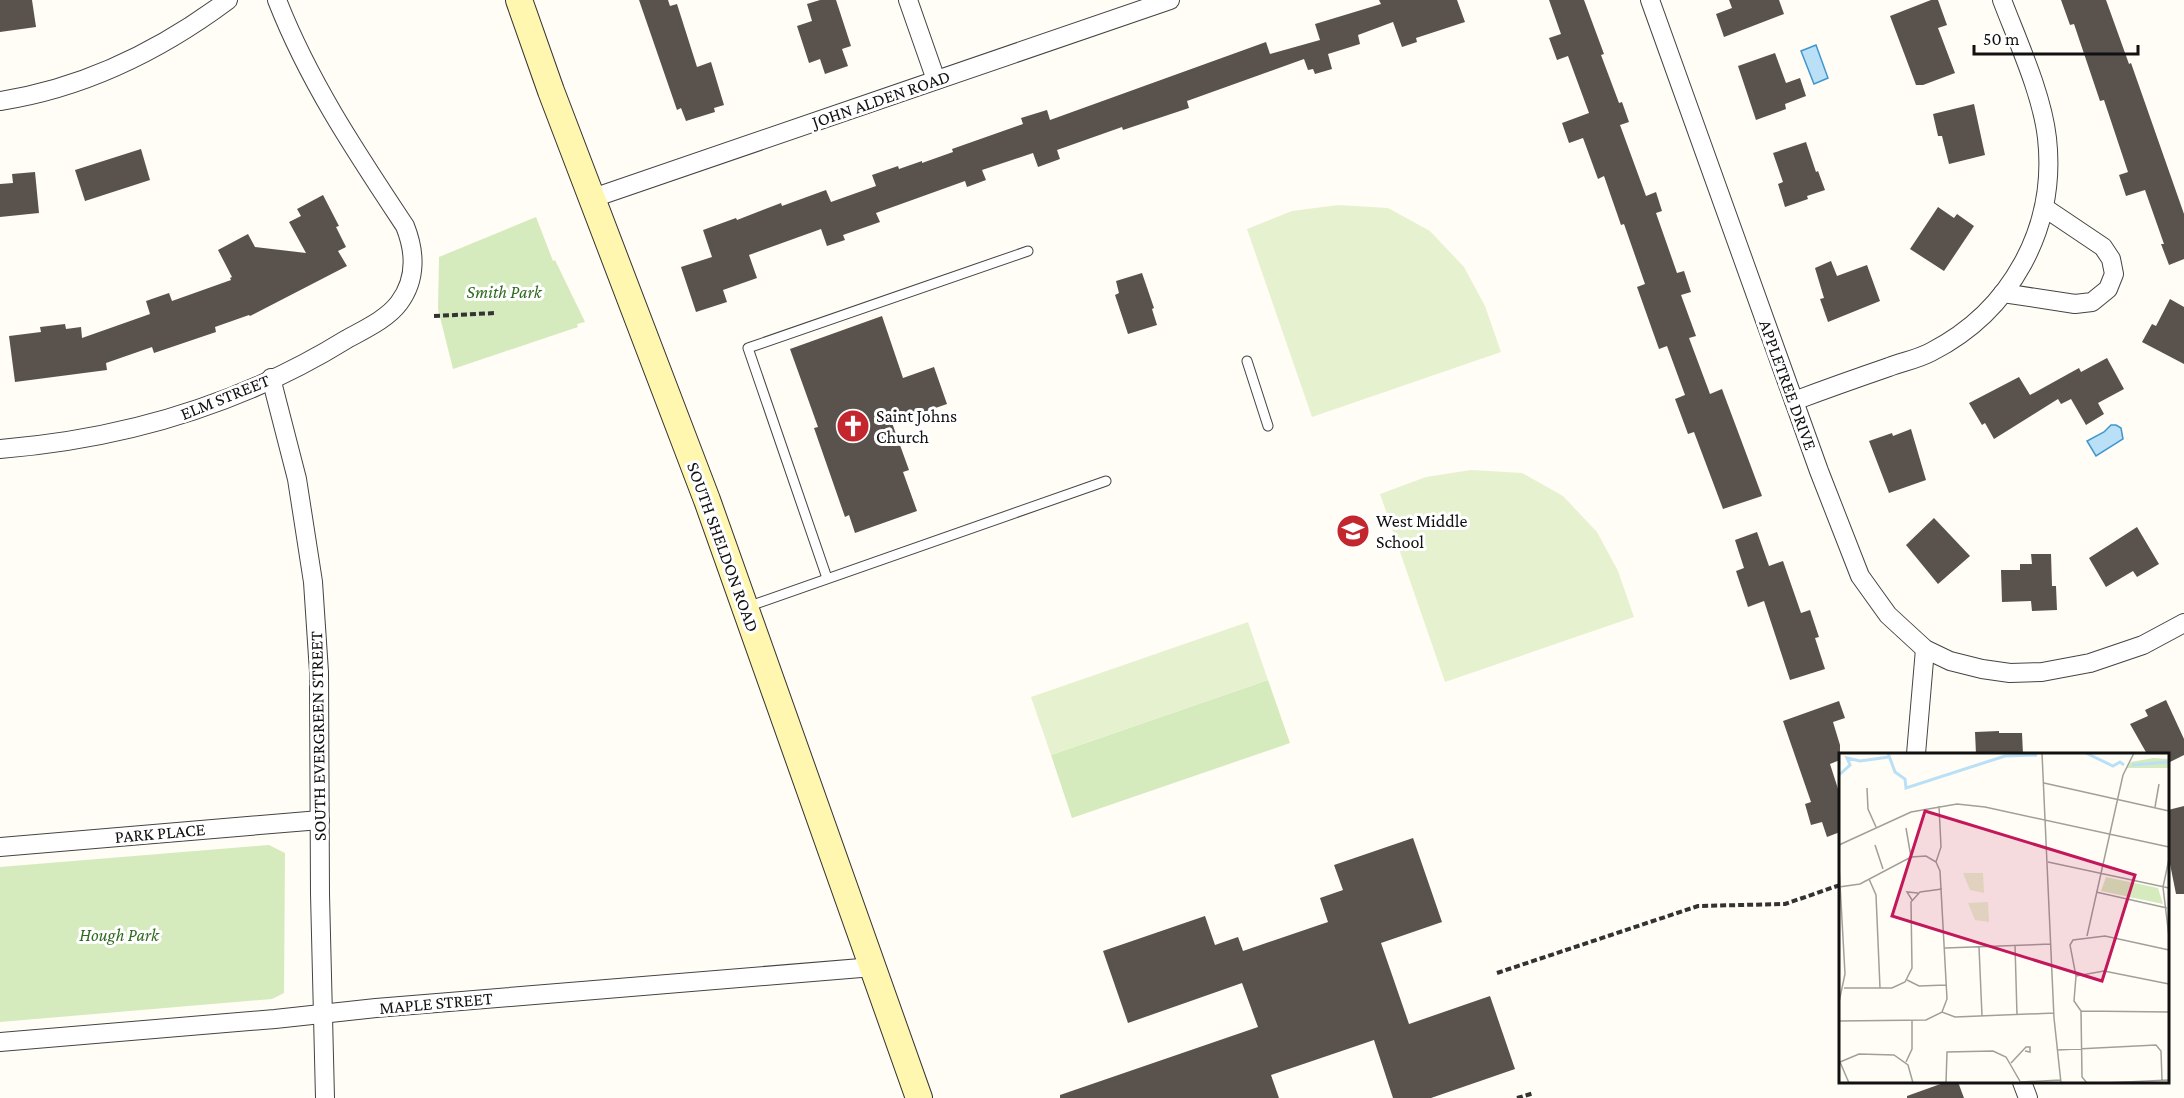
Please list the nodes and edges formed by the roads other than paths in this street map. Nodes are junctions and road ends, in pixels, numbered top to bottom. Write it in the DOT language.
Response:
graph roads {
  1 [pos="228,0"];
  2 [pos="277,0"];
  3 [pos="519,0"];
  4 [pos="908,0"];
  5 [pos="1170,0"];
  6 [pos="1650,0"];
  7 [pos="2002,0"];
  8 [pos="936,81"];
  9 [pos="0,101"];
  10 [pos="593,198"];
  11 [pos="2045,208"];
  12 [pos="1028,251"];
  13 [pos="2003,294"];
  14 [pos="1246,361"];
  15 [pos="271,378"];
  16 [pos="1794,401"];
  17 [pos="1268,426"];
  18 [pos="0,449"];
  19 [pos="1106,481"];
  20 [pos="827,578"];
  21 [pos="745,607"];
  22 [pos="2184,623"];
  23 [pos="1925,649"];
  24 [pos="1916,753"];
  25 [pos="320,820"];
  26 [pos="0,847"];
  27 [pos="873,967"];
  28 [pos="323,1013"];
  29 [pos="0,1042"];
  30 [pos="2022,1083"];
  31 [pos="325,1098"];
  32 [pos="919,1098"];
  33 [pos="2028,1098"];
  1 -- 9 [label="street"];
  2 -- 15 [label="street, ELM STREET"];
  3 -- 10 [label="main road, SOUTH SHELDON ROAD"];
  4 -- 8 [label="street"];
  5 -- 8 [label="street, JOHN ALDEN ROAD"];
  6 -- 16 [label="street, APPLETREE DRIVE"];
  7 -- 11 [label="street"];
  8 -- 10 [label="street, JOHN ALDEN ROAD"];
  10 -- 21 [label="main road, SOUTH SHELDON ROAD"];
  11 -- 13 [label="street"];
  11 -- 13 [label="street"];
  12 -- 20 [label="lane"];
  13 -- 16 [label="street"];
  14 -- 17 [label="lane"];
  15 -- 18 [label="street, ELM STREET"];
  15 -- 25 [label="street, SOUTH EVERGREEN STREET"];
  16 -- 23 [label="street, APPLETREE DRIVE"];
  19 -- 20 [label="lane"];
  20 -- 21 [label="lane"];
  21 -- 27 [label="main road, SOUTH SHELDON ROAD"];
  22 -- 23 [label="street, APPLETREE DRIVE"];
  23 -- 24 [label="street"];
  25 -- 26 [label="street, PARK PLACE"];
  25 -- 28 [label="street, SOUTH EVERGREEN STREET"];
  27 -- 28 [label="street, MAPLE STREET"];
  27 -- 32 [label="main road, SOUTH SHELDON ROAD"];
  28 -- 29 [label="street, MAPLE STREET"];
  28 -- 31 [label="street, SOUTH EVERGREEN STREET"];
  30 -- 33 [label="street"];
}
